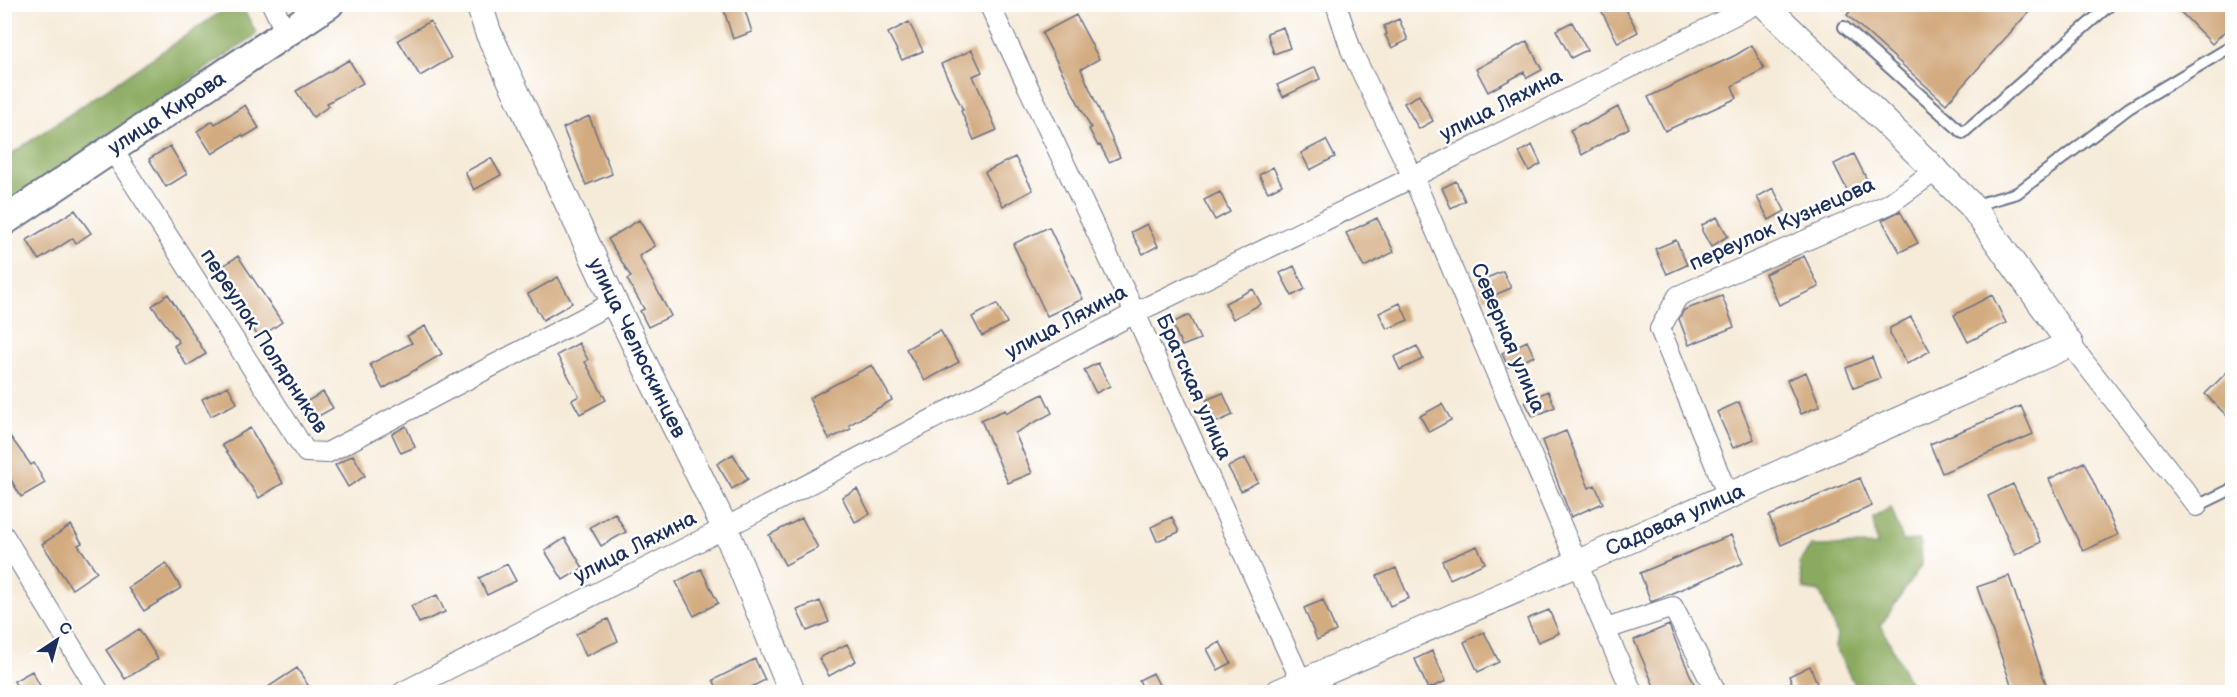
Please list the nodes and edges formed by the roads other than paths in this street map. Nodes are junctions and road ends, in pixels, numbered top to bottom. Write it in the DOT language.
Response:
graph roads {
  1 [pos="272,4"];
  2 [pos="329,4"];
  3 [pos="479,4"];
  4 [pos="989,4"];
  5 [pos="1336,4"];
  6 [pos="1756,4"];
  7 [pos="1764,4"];
  8 [pos="2111,4"];
  9 [pos="1844,27"];
  10 [pos="287,35"];
  11 [pos="2232,46"];
  12 [pos="112,149"];
  13 [pos="1935,171"];
  14 [pos="1413,177"];
  15 [pos="1972,206"];
  16 [pos="4,221"];
  17 [pos="614,302"];
  18 [pos="1135,313"];
  19 [pos="2070,344"];
  20 [pos="2232,489"];
  21 [pos="1728,496"];
  22 [pos="2197,506"];
  23 [pos="725,528"];
  24 [pos="4,536"];
  25 [pos="1578,563"];
  26 [pos="1606,629"];
  27 [pos="1295,689"];
  28 [pos="99,693"];
  29 [pos="403,693"];
  30 [pos="792,693"];
  31 [pos="1632,693"];
  32 [pos="1716,693"];
  1 -- 10 [label="street"];
  2 -- 10 [label="main road, улица Кирова"];
  3 -- 17 [label="street, улица Челюскинцев"];
  4 -- 18 [label="street, Братская улица"];
  5 -- 14 [label="street, Северная улица"];
  6 -- 14 [label="street, улица Ляхина"];
  7 -- 13 [label="street"];
  8 -- 9 [label="lane"];
  10 -- 12 [label="main road, улица Кирова"];
  11 -- 15 [label="lane"];
  12 -- 16 [label="main road, улица Кирова"];
  12 -- 17 [label="street, переулок Полярников"];
  13 -- 15 [label="street"];
  13 -- 21 [label="street, переулок Кузнецова"];
  14 -- 18 [label="street, улица Ляхина"];
  14 -- 25 [label="street, Северная улица"];
  15 -- 19 [label="street"];
  17 -- 23 [label="street, улица Челюскинцев"];
  18 -- 23 [label="street, улица Ляхина"];
  18 -- 27 [label="street, Братская улица"];
  19 -- 21 [label="street, Садовая улица"];
  19 -- 22 [label="street"];
  20 -- 22 [label="lane"];
  21 -- 25 [label="street, Садовая улица"];
  23 -- 29 [label="street, улица Ляхина"];
  23 -- 30 [label="street, улица Челюскинцев"];
  24 -- 28 [label="street"];
  25 -- 26 [label="street, Северная улица"];
  25 -- 27 [label="street, Садовая улица"];
  26 -- 31 [label="street, Северная улица"];
  26 -- 32 [label="street"];
}
